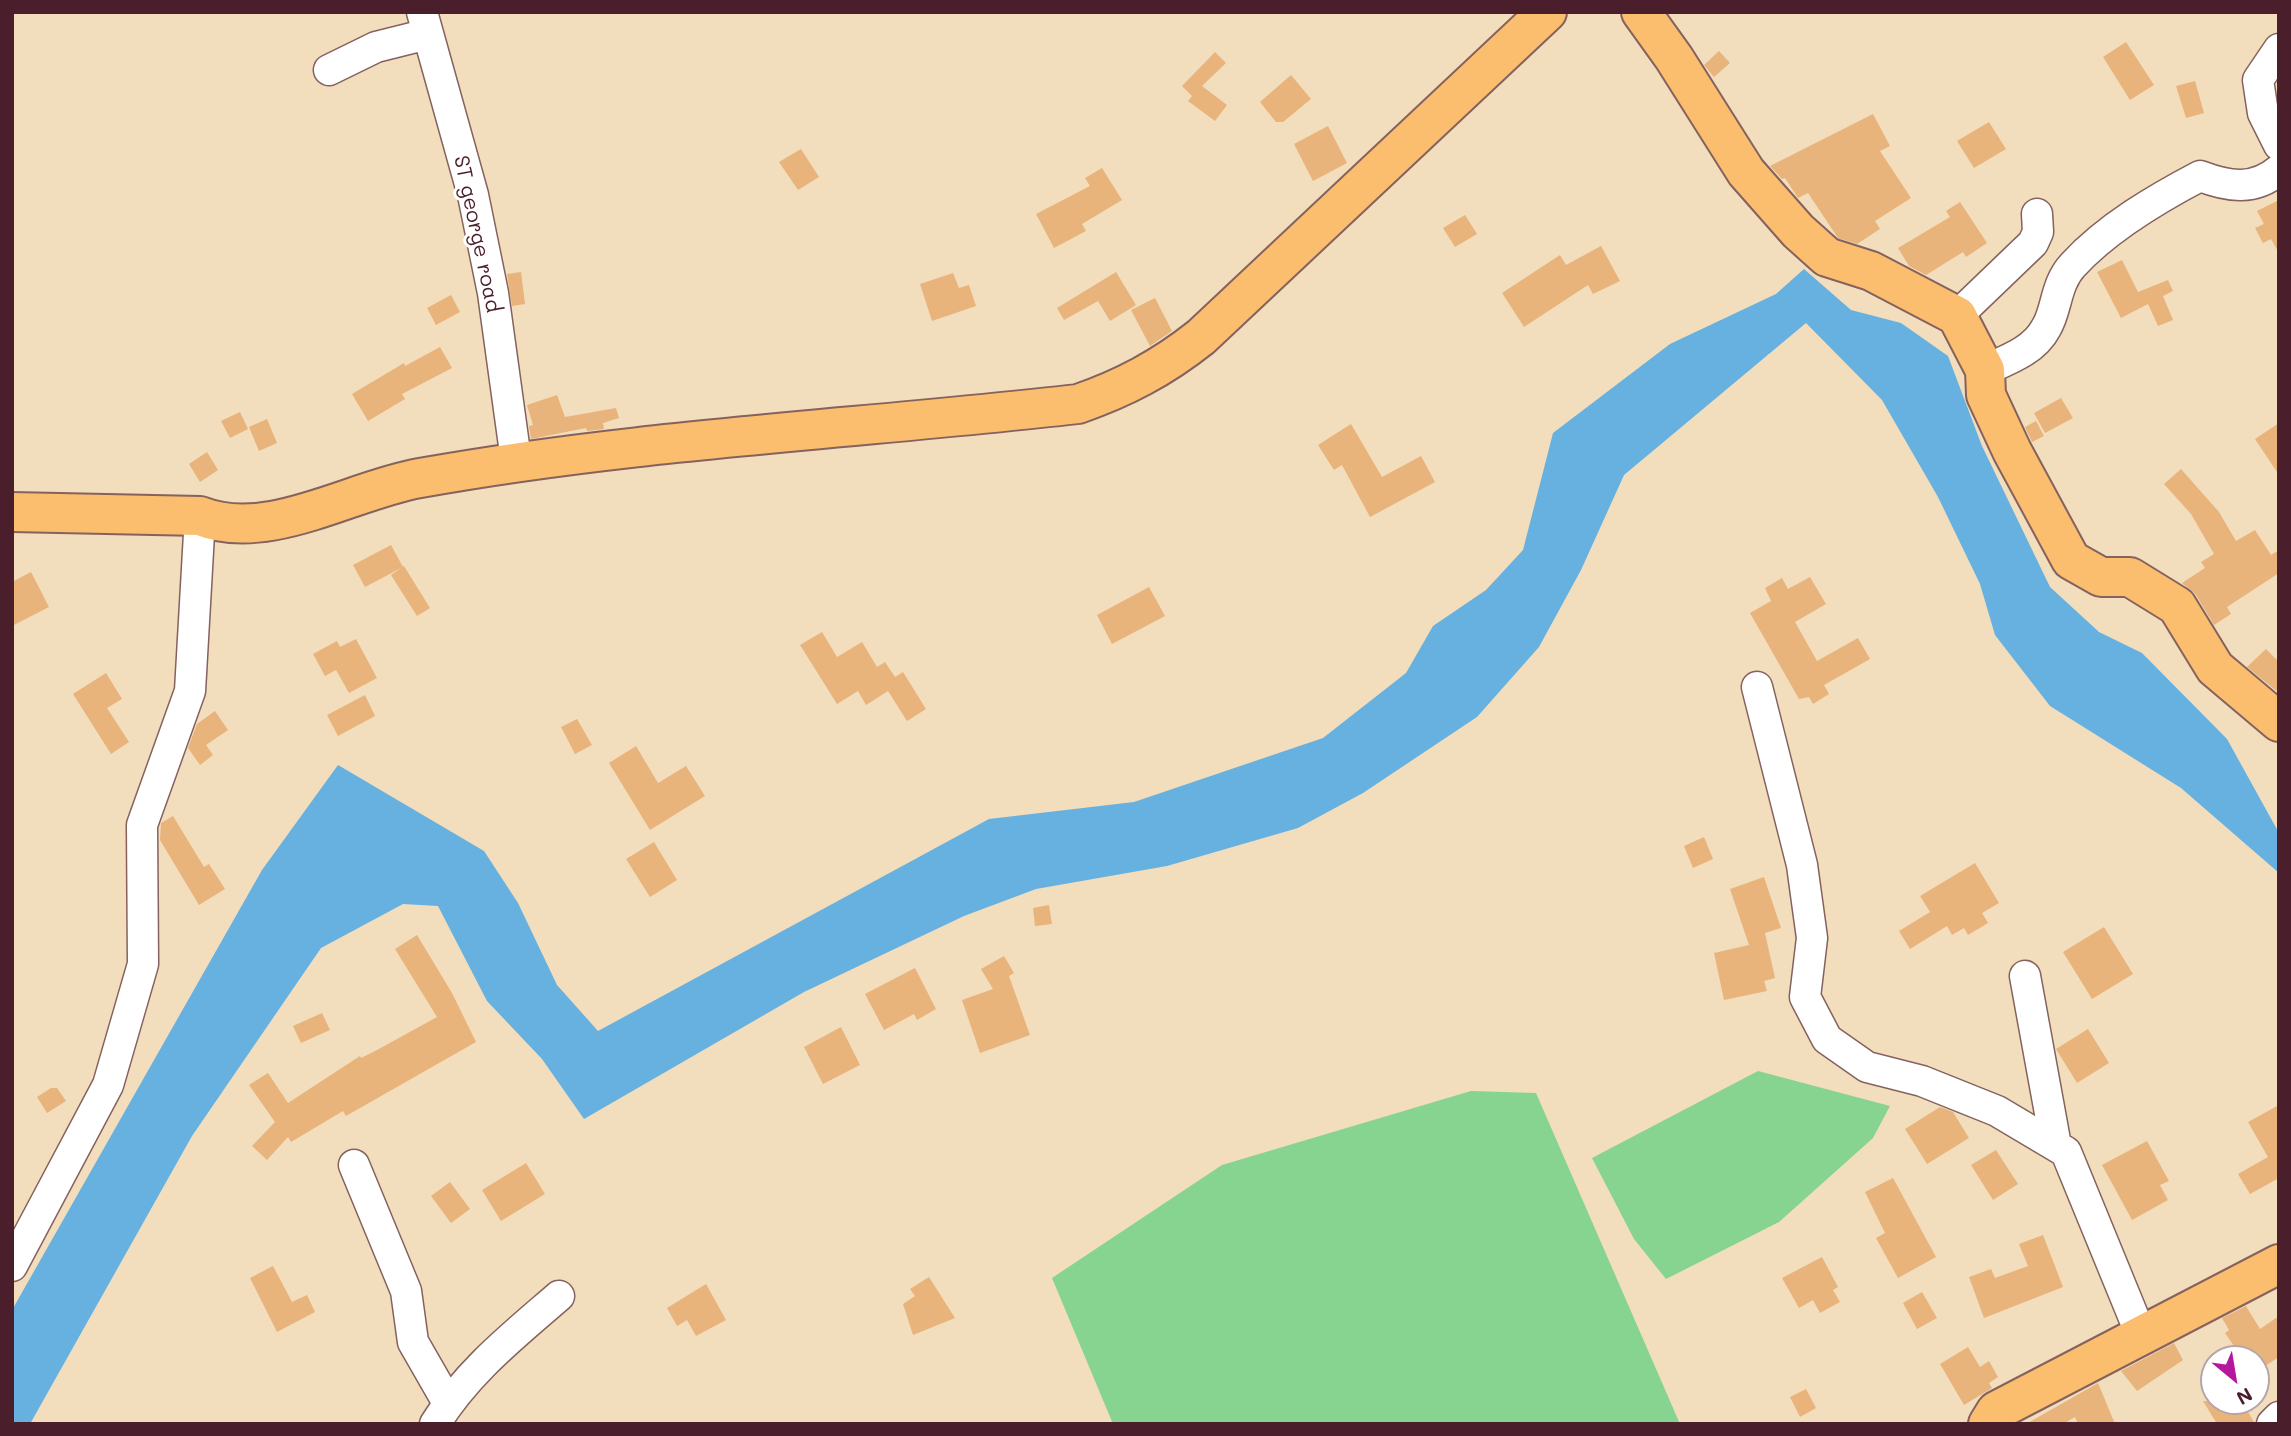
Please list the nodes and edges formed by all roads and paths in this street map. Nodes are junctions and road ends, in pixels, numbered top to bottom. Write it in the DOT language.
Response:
graph roads {
  1 [pos="1547,12"];
  2 [pos="1642,12"];
  3 [pos="425,23"];
  4 [pos="2279,49"];
  5 [pos="328,70"];
  6 [pos="2279,145"];
  7 [pos="2279,170"];
  8 [pos="2038,214"];
  9 [pos="1957,316"];
  10 [pos="1985,370"];
  11 [pos="516,460"];
  12 [pos="12,512"];
  13 [pos="200,516"];
  14 [pos="1757,687"];
  15 [pos="2279,722"];
  16 [pos="2025,976"];
  17 [pos="2056,1146"];
  18 [pos="354,1165"];
  19 [pos="2279,1264"];
  20 [pos="12,1266"];
  21 [pos="559,1296"];
  22 [pos="2141,1335"];
  23 [pos="442,1413"];
  24 [pos="2279,1417"];
  25 [pos="1988,1424"];
  26 [pos="2272,1424"];
  1 -- 11 [label="main road"];
  2 -- 9 [label="main road"];
  3 -- 5 [label="street"];
  3 -- 11 [label="street, ST george road"];
  4 -- 6 [label="street"];
  7 -- 10 [label="street"];
  8 -- 9 [label="street"];
  9 -- 10 [label="main road"];
  10 -- 15 [label="main road"];
  11 -- 13 [label="main road"];
  12 -- 13 [label="main road"];
  13 -- 20 [label="street"];
  14 -- 17 [label="street"];
  16 -- 17 [label="street"];
  17 -- 22 [label="street"];
  18 -- 23 [label="street"];
  19 -- 22 [label="main road"];
  21 -- 23 [label="street"];
  22 -- 25 [label="main road"];
  24 -- 26 [label="street"];
}
